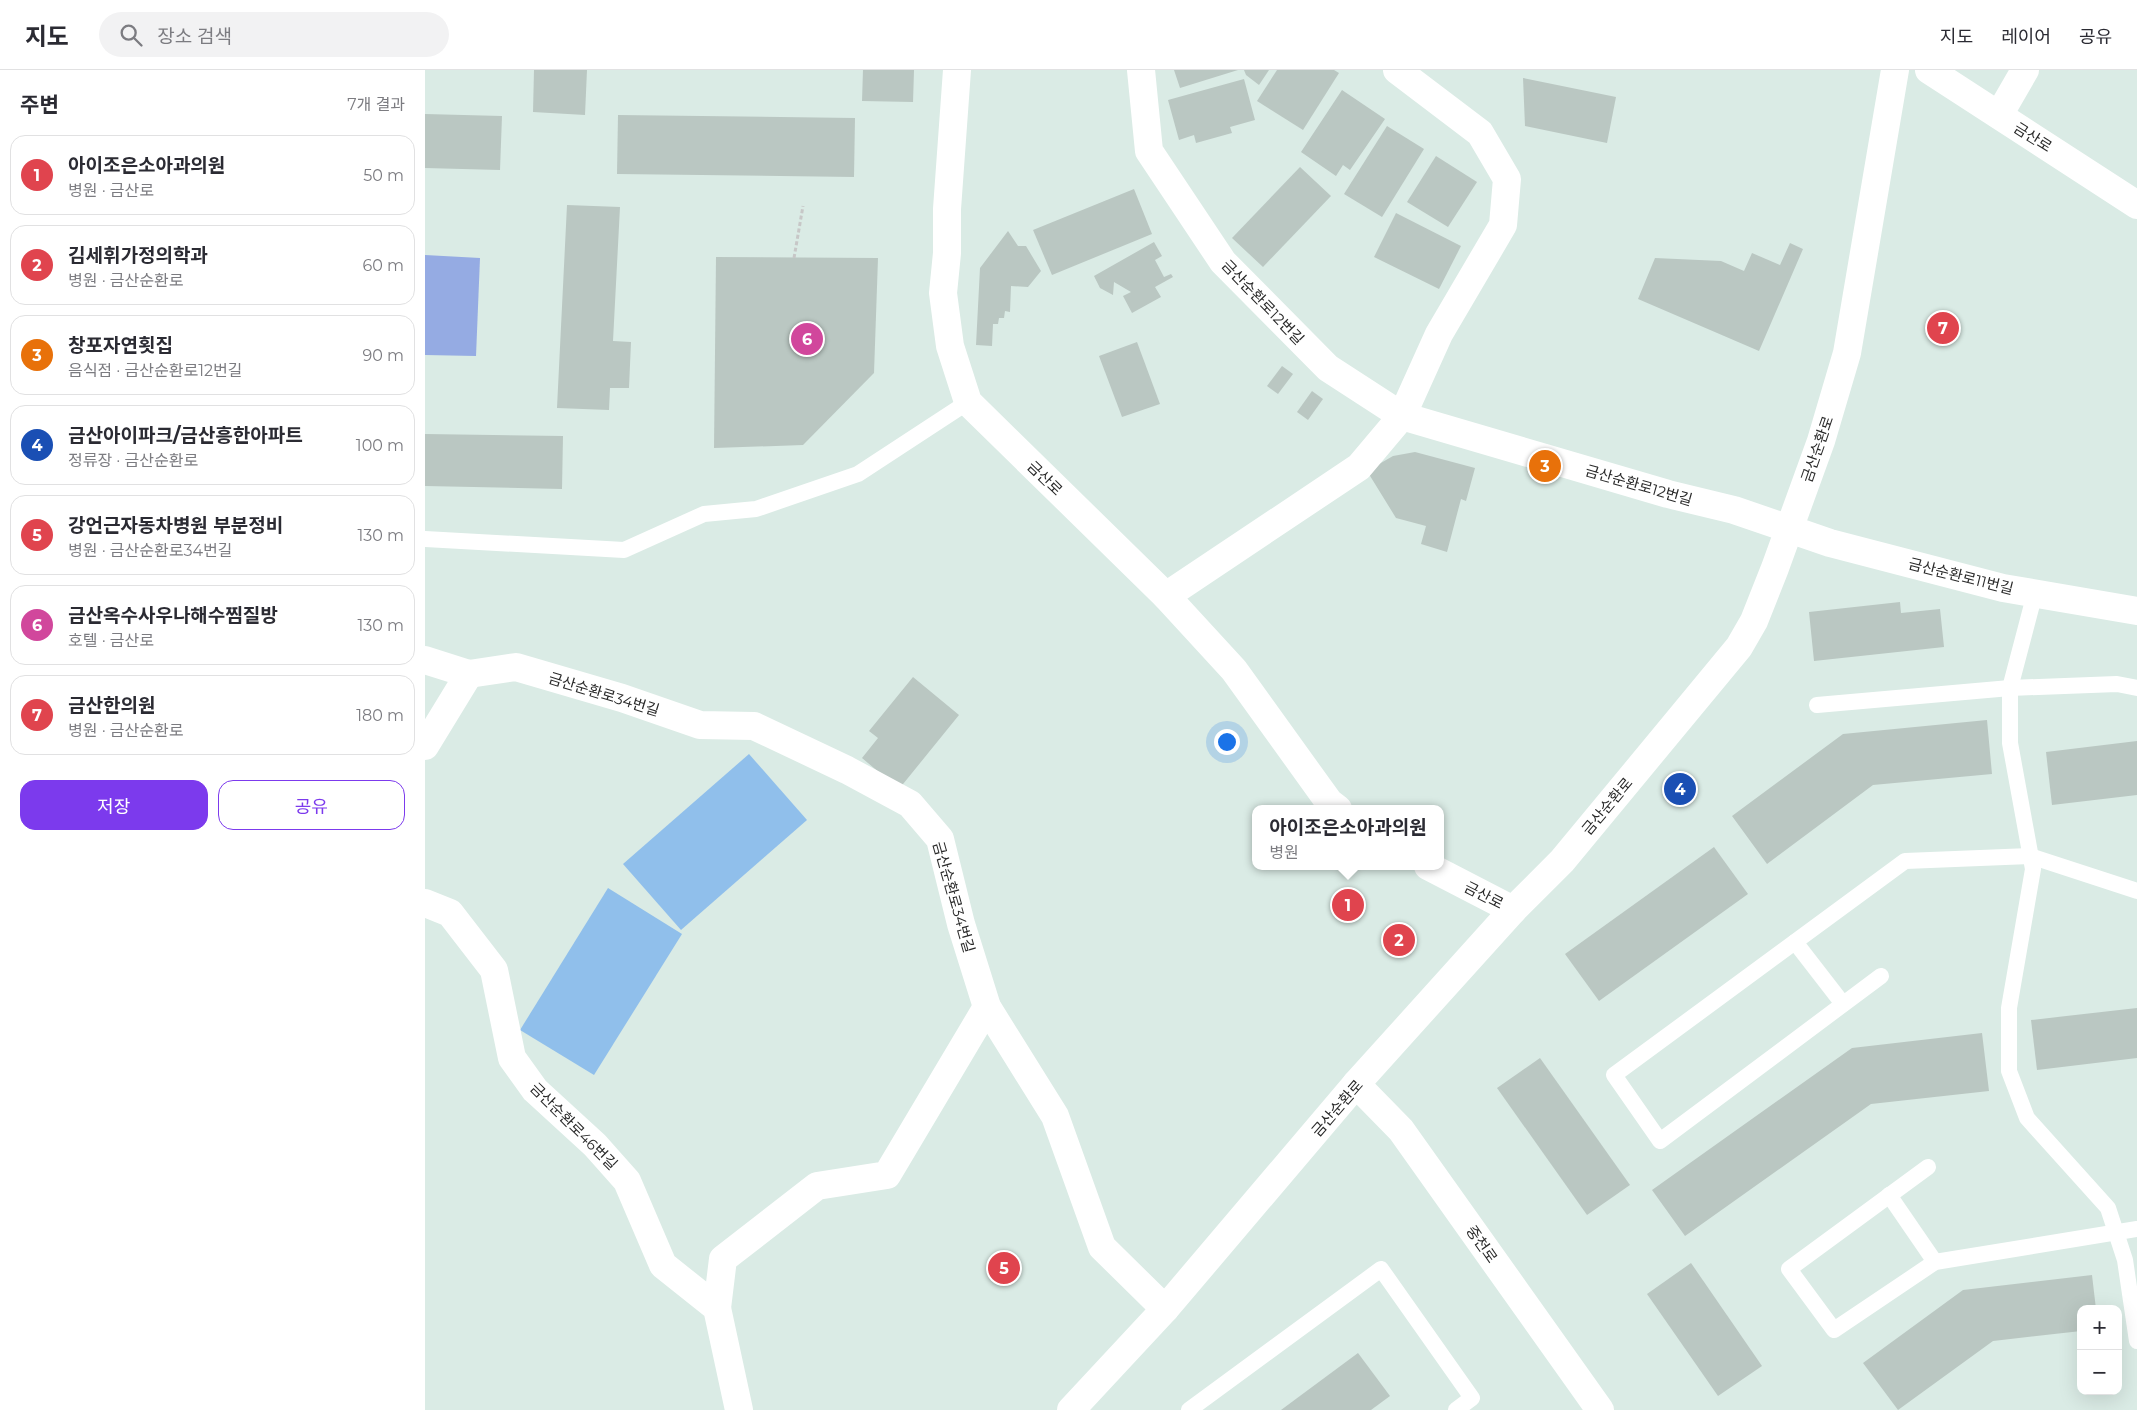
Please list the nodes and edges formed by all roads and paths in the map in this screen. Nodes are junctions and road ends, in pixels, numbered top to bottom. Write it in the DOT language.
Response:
graph roads {
  1 [pos="957,70"];
  2 [pos="1141,70"];
  3 [pos="1397,70"];
  4 [pos="1895,70"];
  5 [pos="1929,70"];
  6 [pos="2025,70"];
  7 [pos="1999,115"];
  8 [pos="2137,205"];
  9 [pos="803,206"];
  10 [pos="794,258"];
  11 [pos="968,402"];
  12 [pos="1402,416"];
  13 [pos="1789,530"];
  14 [pos="425,540"];
  15 [pos="2035,593"];
  16 [pos="1167,596"];
  17 [pos="2137,611"];
  18 [pos="425,660"];
  19 [pos="469,674"];
  20 [pos="2010,688"];
  21 [pos="2137,688"];
  22 [pos="1817,705"];
  23 [pos="425,746"];
  24 [pos="1333,805"];
  25 [pos="2030,856"];
  26 [pos="1436,870"];
  27 [pos="2137,891"];
  28 [pos="425,903"];
  29 [pos="1513,910"];
  30 [pos="1795,942"];
  31 [pos="1881,976"];
  32 [pos="1843,1004"];
  33 [pos="987,1007"];
  34 [pos="1357,1084"];
  35 [pos="1928,1167"];
  36 [pos="1889,1196"];
  37 [pos="2137,1229"];
  38 [pos="2116,1232"];
  39 [pos="1935,1262"];
  40 [pos="717,1308"];
  41 [pos="1165,1308"];
  42 [pos="2137,1341"];
  43 [pos="739,1410"];
  44 [pos="1071,1410"];
  45 [pos="1189,1410"];
  46 [pos="1456,1410"];
  47 [pos="1600,1410"];
  1 -- 11 [label="street, 금산로"];
  2 -- 12 [label="street, 금산순환로12번길"];
  3 -- 12 [label="street"];
  4 -- 13 [label="street, 금산순환로"];
  5 -- 7 [label="street, 금산로"];
  6 -- 7 [label="street"];
  7 -- 8 [label="street, 금산로"];
  9 -- 10 [label="path"];
  11 -- 14 [label="lane"];
  11 -- 16 [label="street, 금산로"];
  12 -- 13 [label="street, 금산순환로12번길"];
  12 -- 16 [label="street"];
  13 -- 15 [label="street, 금산순환로11번길"];
  13 -- 29 [label="street, 금산순환로"];
  15 -- 17 [label="street, 금산순환로11번길"];
  15 -- 20 [label="lane"];
  16 -- 24 [label="street, 금산로"];
  18 -- 19 [label="street, 금산순환로34번길"];
  19 -- 23 [label="street"];
  19 -- 33 [label="street, 금산순환로34번길"];
  20 -- 21 [label="lane"];
  20 -- 22 [label="lane"];
  20 -- 25 [label="lane"];
  25 -- 27 [label="lane"];
  25 -- 30 [label="lane"];
  25 -- 38 [label="lane"];
  26 -- 29 [label="street, 금산로"];
  28 -- 40 [label="street, 금산순환로46번길"];
  29 -- 34 [label="street, 금산순환로"];
  30 -- 32 [label="lane"];
  30 -- 32 [label="lane"];
  31 -- 32 [label="lane"];
  33 -- 40 [label="street"];
  33 -- 41 [label="street, 금산순환로34번길"];
  34 -- 41 [label="street, 금산순환로"];
  34 -- 47 [label="street, 중천로"];
  35 -- 36 [label="lane"];
  36 -- 39 [label="lane"];
  36 -- 39 [label="lane"];
  37 -- 38 [label="lane"];
  38 -- 39 [label="lane"];
  38 -- 42 [label="lane"];
  40 -- 43 [label="street"];
  41 -- 44 [label="street, 금산순환로"];
  45 -- 46 [label="lane"];
}
